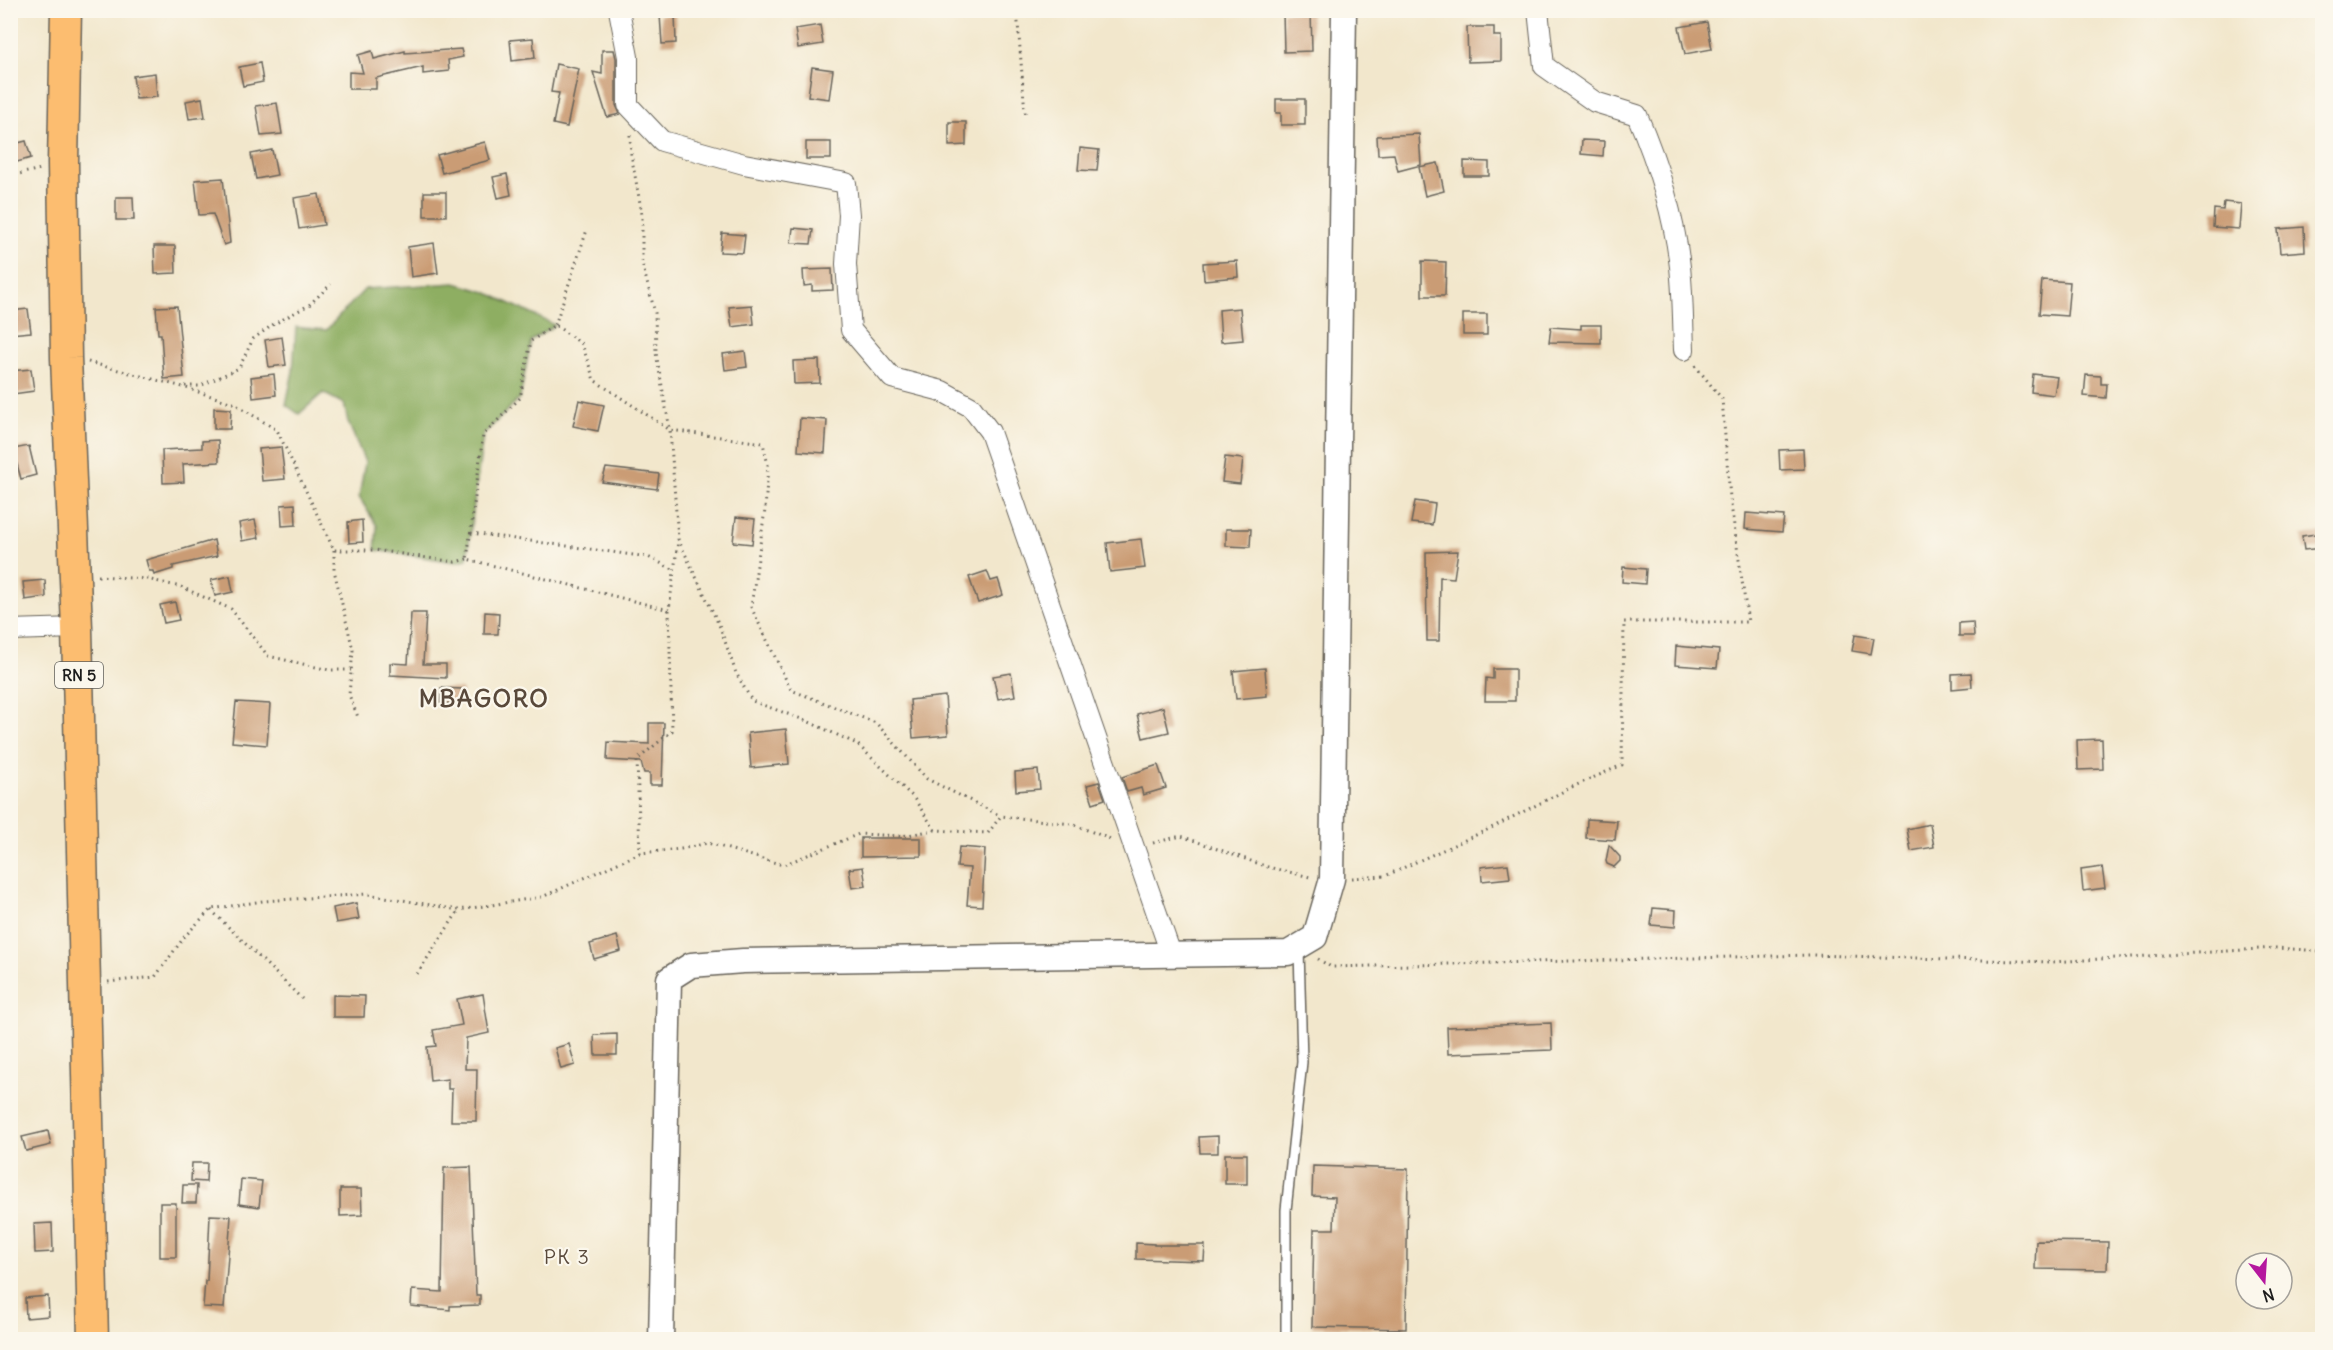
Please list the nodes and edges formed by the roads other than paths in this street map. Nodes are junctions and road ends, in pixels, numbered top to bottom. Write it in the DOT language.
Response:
graph roads {
  1 [pos="66,10"];
  2 [pos="619,10"];
  3 [pos="1344,10"];
  4 [pos="1538,10"];
  5 [pos="1684,350"];
  6 [pos="77,628"];
  7 [pos="10,630"];
  8 [pos="1299,946"];
  9 [pos="1171,954"];
  10 [pos="93,1340"];
  11 [pos="661,1340"];
  12 [pos="1286,1340"];
  1 -- 6 [label="main road, RN 5"];
  2 -- 9 [label="street"];
  3 -- 8 [label="street"];
  4 -- 5 [label="street"];
  6 -- 7 [label="street"];
  6 -- 10 [label="main road, RN 5"];
  8 -- 9 [label="street"];
  8 -- 12 [label="lane"];
  9 -- 11 [label="street"];
}
